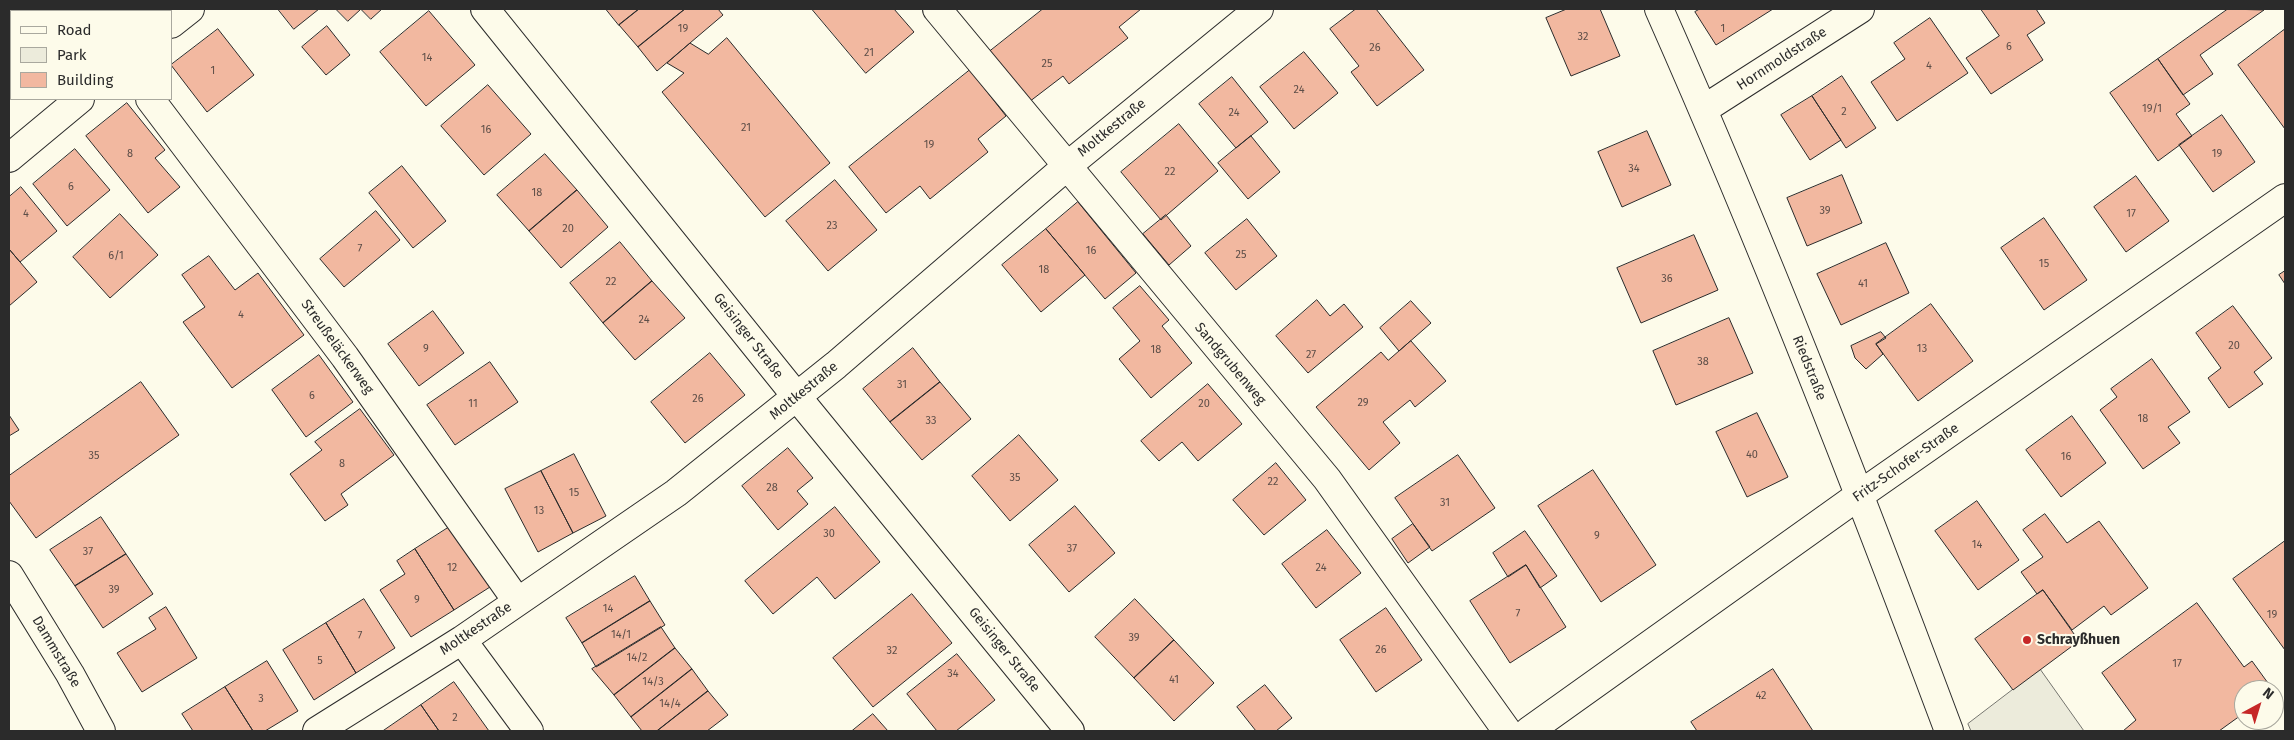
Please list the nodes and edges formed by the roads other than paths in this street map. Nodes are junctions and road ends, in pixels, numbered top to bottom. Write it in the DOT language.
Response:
graph roads {
  1 [pos="190,9"];
  2 [pos="485,9"];
  3 [pos="937,9"];
  4 [pos="1259,9"];
  5 [pos="1659,9"];
  6 [pos="1860,9"];
  7 [pos="172,23"];
  8 [pos="79,100"];
  9 [pos="151,100"];
  10 [pos="1704,109"];
  11 [pos="9,158"];
  12 [pos="1066,166"];
  13 [pos="2285,198"];
  14 [pos="797,397"];
  15 [pos="1860,494"];
  16 [pos="9,575"];
  17 [pos="517,601"];
  18 [pos="462,640"];
  19 [pos="101,731"];
  20 [pos="318,731"];
  21 [pos="529,731"];
  22 [pos="1070,731"];
  23 [pos="1507,731"];
  24 [pos="1529,731"];
  25 [pos="1949,731"];
  1 -- 7 [label="street"];
  2 -- 14 [label="street, Geisinger Straße"];
  3 -- 12 [label="street, Sandgrubenweg"];
  4 -- 12 [label="street, Moltkestraße"];
  5 -- 10 [label="street, Riedstraße"];
  6 -- 10 [label="street, Hornmoldstraße"];
  8 -- 11 [label="street"];
  9 -- 17 [label="street, Streußeläckerweg"];
  10 -- 15 [label="street, Riedstraße"];
  12 -- 14 [label="street, Moltkestraße"];
  12 -- 23 [label="street, Sandgrubenweg"];
  13 -- 15 [label="street, Fritz-Schofer-Straße"];
  14 -- 17 [label="street, Moltkestraße"];
  14 -- 22 [label="street, Geisinger Straße"];
  15 -- 24 [label="street, Fritz-Schofer-Straße"];
  15 -- 25 [label="street, Riedstraße"];
  16 -- 19 [label="street, Dammstraße"];
  17 -- 18 [label="street, Moltkestraße"];
  18 -- 20 [label="street, Moltkestraße"];
  18 -- 21 [label="street"];
}
